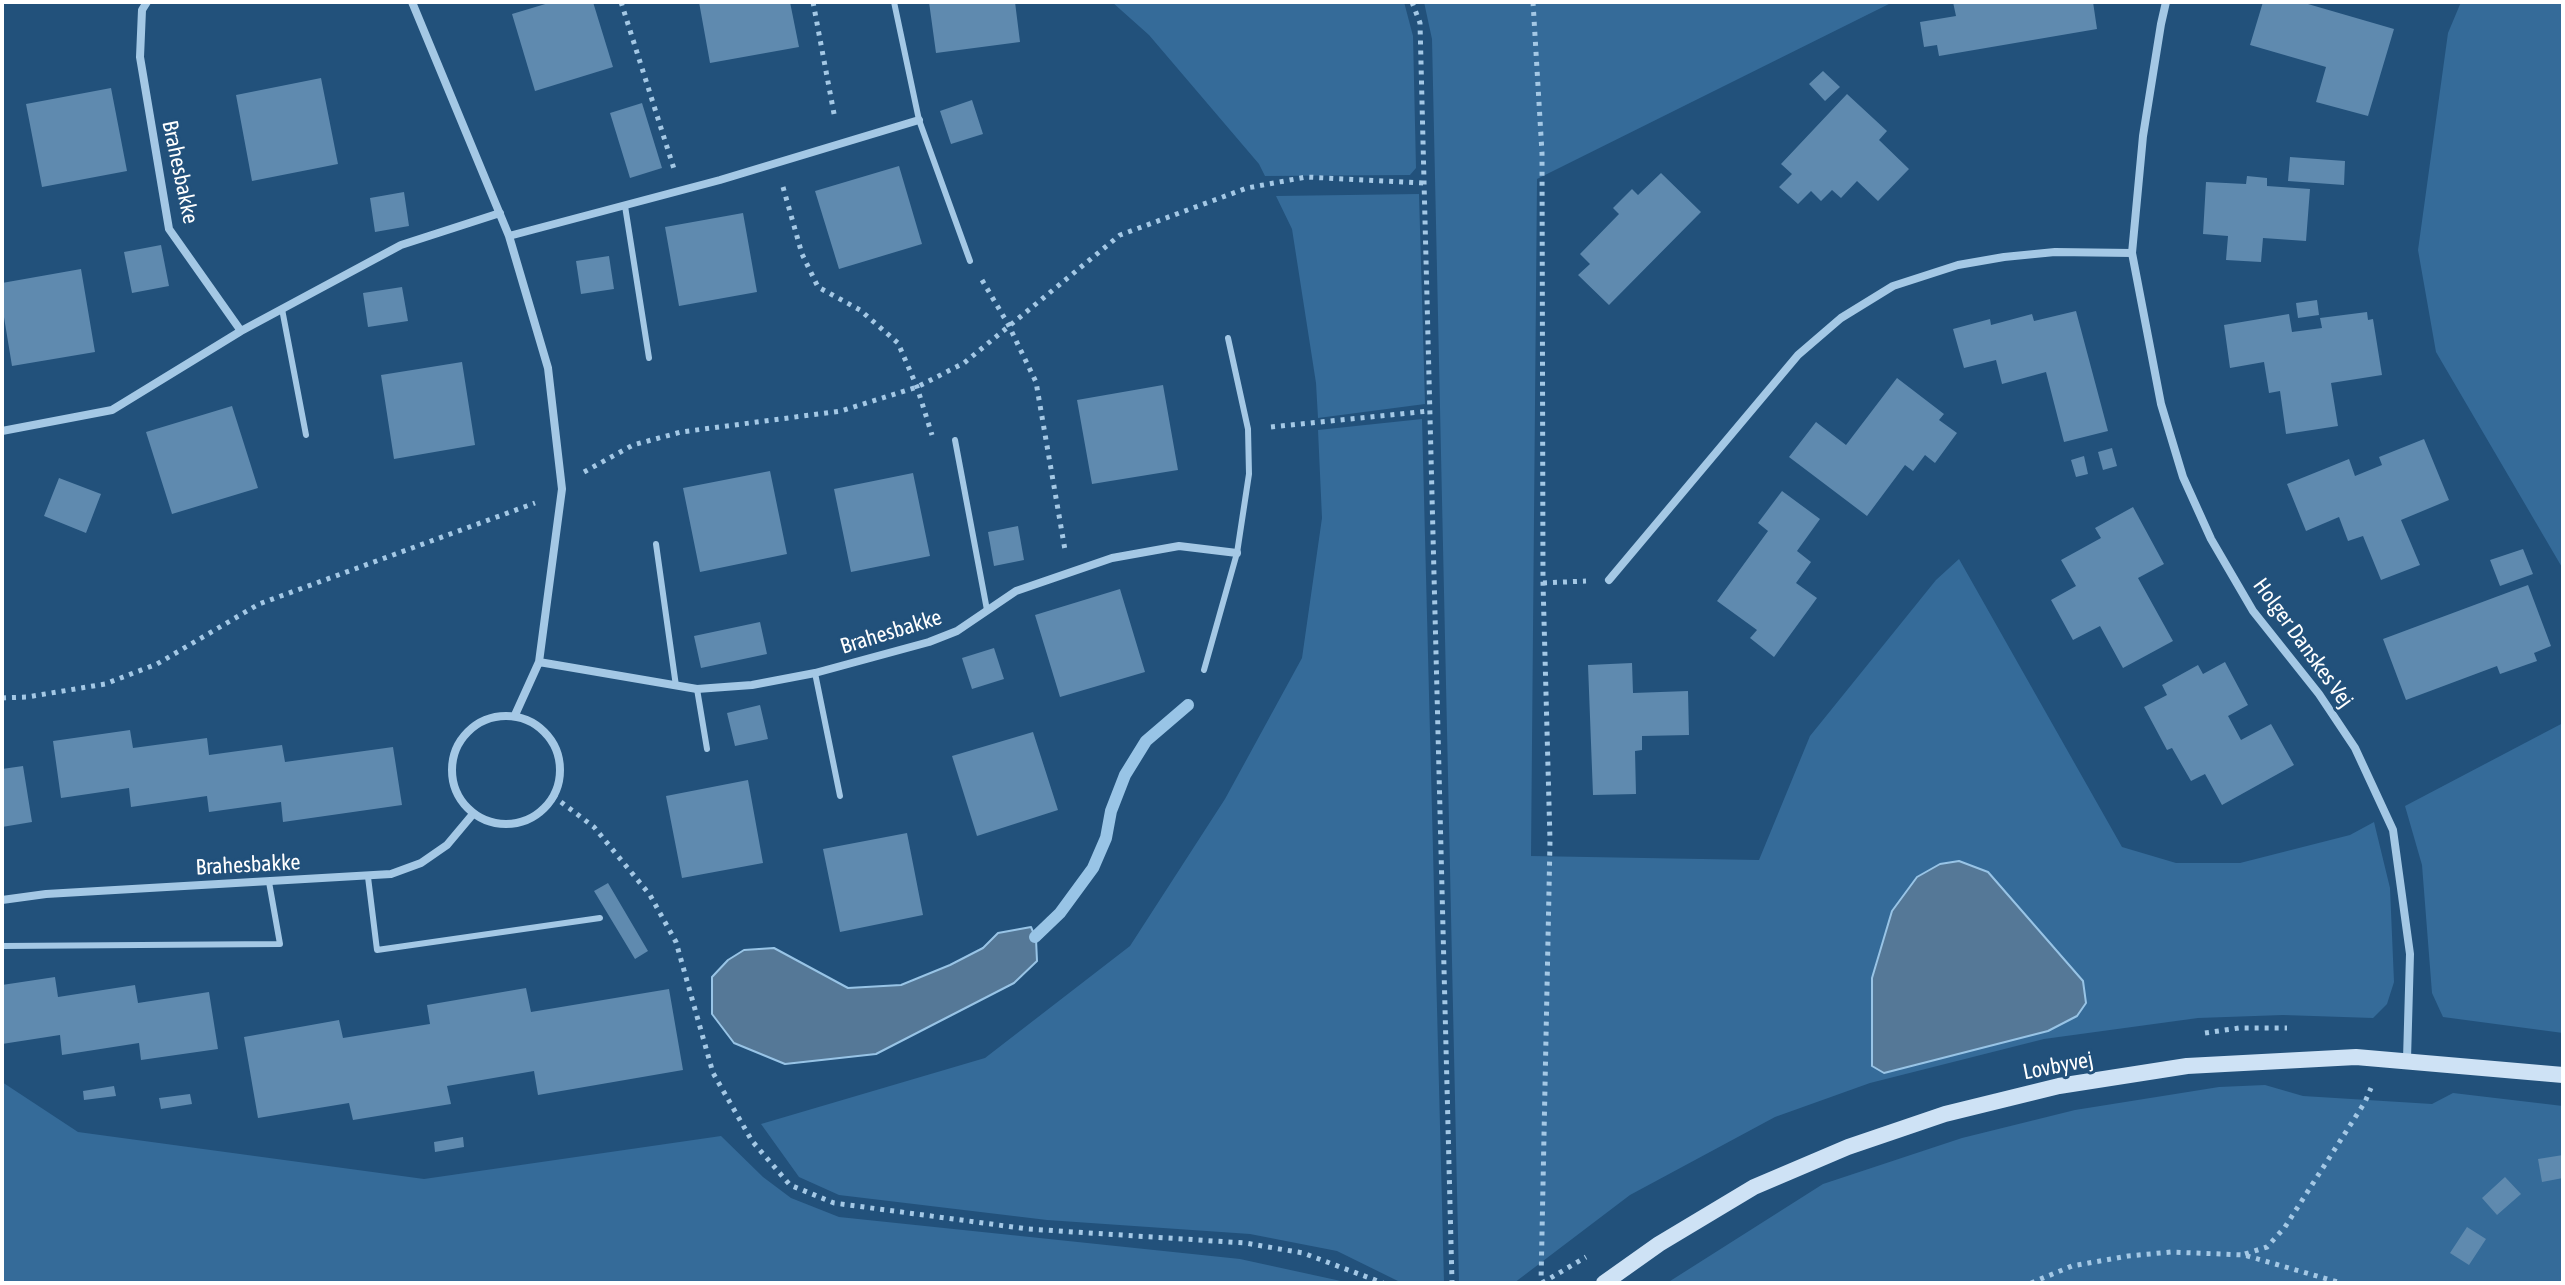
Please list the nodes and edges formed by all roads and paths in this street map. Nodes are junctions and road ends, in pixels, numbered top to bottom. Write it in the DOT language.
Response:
graph roads {
  1 [pos="147,2"];
  2 [pos="412,2"];
  3 [pos="621,2"];
  4 [pos="813,2"];
  5 [pos="894,2"];
  6 [pos="1412,2"];
  7 [pos="1533,2"];
  8 [pos="2166,2"];
  9 [pos="919,120"];
  10 [pos="840,143"];
  11 [pos="776,163"];
  12 [pos="1424,183"];
  13 [pos="681,191"];
  14 [pos="625,206"];
  15 [pos="500,213"];
  16 [pos="509,236"];
  17 [pos="2132,253"];
  18 [pos="970,261"];
  19 [pos="282,309"];
  20 [pos="1008,324"];
  21 [pos="241,331"];
  22 [pos="1228,338"];
  23 [pos="649,358"];
  24 [pos="917,387"];
  25 [pos="1429,411"];
  26 [pos="1248,429"];
  27 [pos="2,431"];
  28 [pos="306,435"];
  29 [pos="955,440"];
  30 [pos="562,489"];
  31 [pos="656,544"];
  32 [pos="1237,553"];
  33 [pos="1069,571"];
  34 [pos="1609,580"];
  35 [pos="1543,583"];
  36 [pos="987,610"];
  37 [pos="539,662"];
  38 [pos="1204,670"];
  39 [pos="815,673"];
  40 [pos="676,686"];
  41 [pos="697,689"];
  42 [pos="2,698"];
  43 [pos="515,715"];
  44 [pos="707,749"];
  45 [pos="553,796"];
  46 [pos="840,796"];
  47 [pos="473,814"];
  48 [pos="368,877"];
  49 [pos="269,882"];
  50 [pos="2,900"];
  51 [pos="600,918"];
  52 [pos="2,946"];
  53 [pos="2385,1058"];
  54 [pos="2407,1059"];
  55 [pos="2563,1075"];
  56 [pos="2244,1255"];
  57 [pos="1383,1283"];
  58 [pos="1452,1283"];
  59 [pos="1541,1283"];
  60 [pos="1604,1283"];
  61 [pos="2031,1283"];
  62 [pos="2341,1283"];
  1 -- 21 [label="street, Brahesbakke"];
  2 -- 15 [label="street"];
  3 -- 13 [label="path"];
  4 -- 10 [label="path"];
  5 -- 9 [label="lane"];
  6 -- 12 [label="path"];
  7 -- 35 [label="path"];
  8 -- 17 [label="street, Holger Danskes Vej"];
  9 -- 10 [label="street"];
  9 -- 18 [label="lane"];
  10 -- 11 [label="street"];
  11 -- 13 [label="street"];
  11 -- 24 [label="path"];
  12 -- 20 [label="path"];
  12 -- 25 [label="path"];
  13 -- 14 [label="street"];
  14 -- 16 [label="street"];
  14 -- 23 [label="lane"];
  15 -- 16 [label="street"];
  15 -- 19 [label="street"];
  16 -- 30 [label="street"];
  17 -- 34 [label="street"];
  17 -- 54 [label="street, Holger Danskes Vej"];
  18 -- 20 [label="path"];
  19 -- 21 [label="street"];
  19 -- 28 [label="lane"];
  20 -- 24 [label="path"];
  20 -- 33 [label="path"];
  21 -- 27 [label="street"];
  22 -- 26 [label="lane"];
  24 -- 29 [label="path"];
  24 -- 30 [label="path"];
  25 -- 26 [label="path"];
  25 -- 58 [label="path"];
  26 -- 32 [label="lane"];
  29 -- 36 [label="lane"];
  30 -- 37 [label="street"];
  30 -- 42 [label="path"];
  31 -- 40 [label="lane"];
  32 -- 33 [label="street, Brahesbakke"];
  32 -- 38 [label="lane"];
  33 -- 36 [label="street, Brahesbakke"];
  34 -- 35 [label="path"];
  35 -- 59 [label="path"];
  36 -- 39 [label="street, Brahesbakke"];
  37 -- 40 [label="street, Brahesbakke"];
  37 -- 43 [label="street"];
  39 -- 41 [label="street, Brahesbakke"];
  39 -- 46 [label="lane"];
  40 -- 41 [label="street, Brahesbakke"];
  41 -- 44 [label="lane"];
  43 -- 45 [label="street"];
  43 -- 47 [label="street"];
  45 -- 47 [label="street"];
  45 -- 57 [label="path"];
  47 -- 48 [label="street, Brahesbakke"];
  48 -- 49 [label="street, Brahesbakke"];
  48 -- 51 [label="lane"];
  49 -- 50 [label="street, Brahesbakke"];
  49 -- 52 [label="lane"];
  53 -- 54 [label="street, Lovbyvej"];
  53 -- 56 [label="path"];
  53 -- 60 [label="street, Lovbyvej"];
  54 -- 55 [label="street, Lovbyvej"];
  56 -- 61 [label="path"];
  56 -- 62 [label="path"];
}
